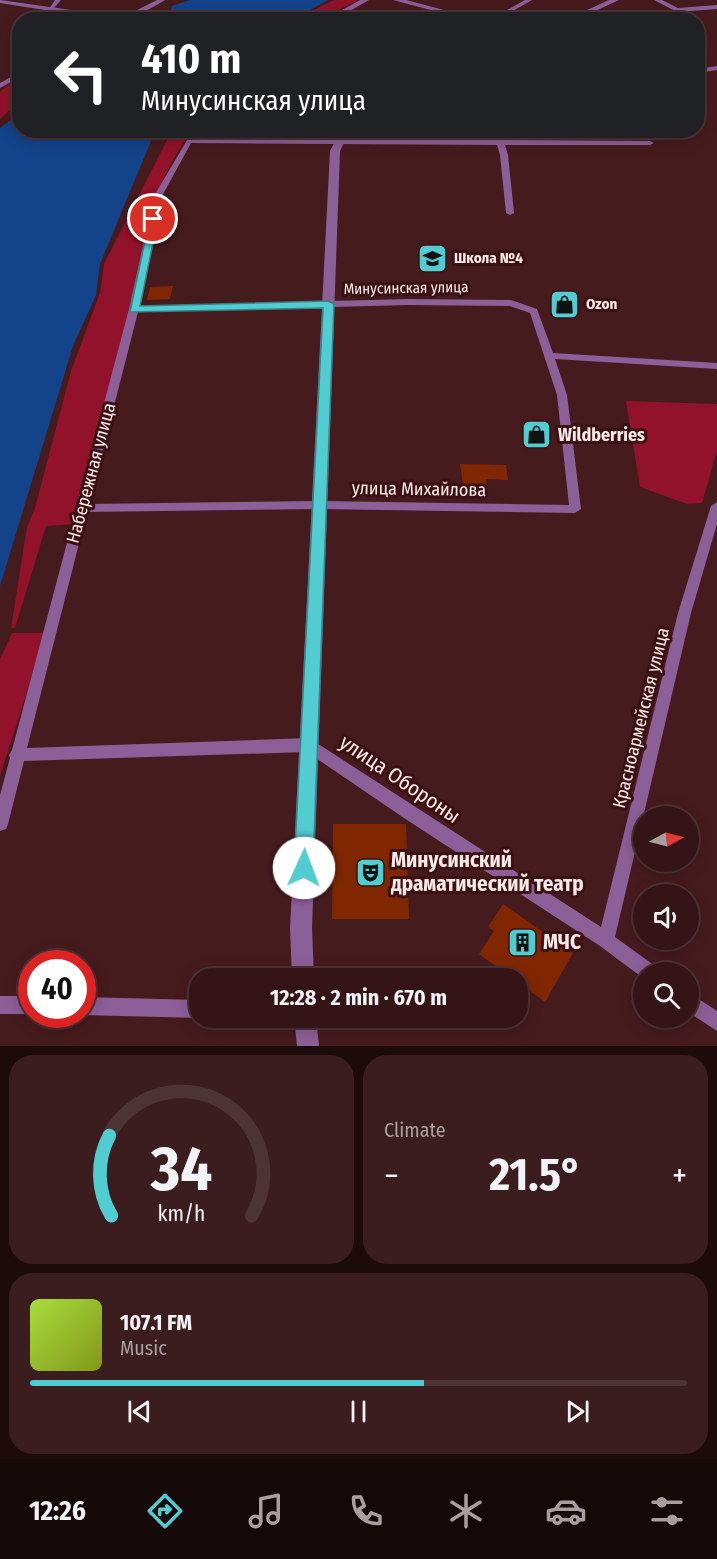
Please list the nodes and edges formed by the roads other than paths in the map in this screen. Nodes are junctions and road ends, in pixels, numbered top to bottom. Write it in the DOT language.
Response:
graph roads {
  1 [pos="58,0"];
  2 [pos="162,0"];
  3 [pos="365,0"];
  4 [pos="397,0"];
  5 [pos="529,0"];
  6 [pos="615,0"];
  7 [pos="657,0"];
  8 [pos="0,1"];
  9 [pos="717,7"];
  10 [pos="51,8"];
  11 [pos="81,12"];
  12 [pos="137,12"];
  13 [pos="342,12"];
  14 [pos="441,12"];
  15 [pos="507,12"];
  16 [pos="587,12"];
  17 [pos="191,138"];
  18 [pos="342,138"];
  19 [pos="500,138"];
  20 [pos="576,138"];
  21 [pos="189,141"];
  22 [pos="501,141"];
  23 [pos="340,142"];
  24 [pos="577,142"];
  25 [pos="650,142"];
  26 [pos="510,213"];
  27 [pos="328,304"];
  28 [pos="134,309"];
  29 [pos="549,357"];
  30 [pos="717,366"];
  31 [pos="320,505"];
  32 [pos="717,506"];
  33 [pos="82,508"];
  34 [pos="714,522"];
  35 [pos="309,745"];
  36 [pos="16,756"];
  37 [pos="0,824"];
  38 [pos="606,940"];
  39 [pos="636,962"];
  40 [pos="303,968"];
  41 [pos="0,1005"];
  42 [pos="18,1005"];
  43 [pos="96,1006"];
  44 [pos="189,1009"];
  45 [pos="699,1009"];
  46 [pos="717,1022"];
  47 [pos="306,1028"];
  48 [pos="308,1046"];
  1 -- 10 [label="street"];
  2 -- 12 [label="street"];
  3 -- 13 [label="street"];
  4 -- 14 [label="street"];
  5 -- 15 [label="street"];
  6 -- 16 [label="street"];
  7 -- 9 [label="street"];
  8 -- 10 [label="street"];
  10 -- 11 [label="street"];
  17 -- 21 [label="street, Набережная улица"];
  18 -- 23 [label="street"];
  19 -- 22 [label="street"];
  20 -- 24 [label="street"];
  21 -- 23 [label="street"];
  21 -- 28 [label="street, Набережная улица"];
  22 -- 23 [label="street"];
  22 -- 24 [label="street"];
  22 -- 26 [label="street"];
  23 -- 27 [label="street"];
  24 -- 25 [label="street"];
  27 -- 28 [label="street, Минусинская улица"];
  27 -- 29 [label="street, Минусинская улица"];
  27 -- 31 [label="street"];
  28 -- 33 [label="street, Набережная улица"];
  29 -- 30 [label="street"];
  29 -- 31 [label="street, улица Михайлова"];
  31 -- 33 [label="street, улица Михайлова"];
  31 -- 35 [label="street"];
  32 -- 34 [label="street, Красноармейская улица"];
  33 -- 36 [label="street, Набережная улица"];
  34 -- 38 [label="street, Красноармейская улица"];
  35 -- 36 [label="street, улица Обороны"];
  35 -- 38 [label="street, улица Обороны"];
  35 -- 40 [label="street"];
  36 -- 37 [label="street, Набережная улица"];
  38 -- 39 [label="street, улица Обороны"];
  41 -- 42 [label="street"];
  43 -- 44 [label="street"];
  45 -- 46 [label="street"];
  47 -- 48 [label="street"];
}
